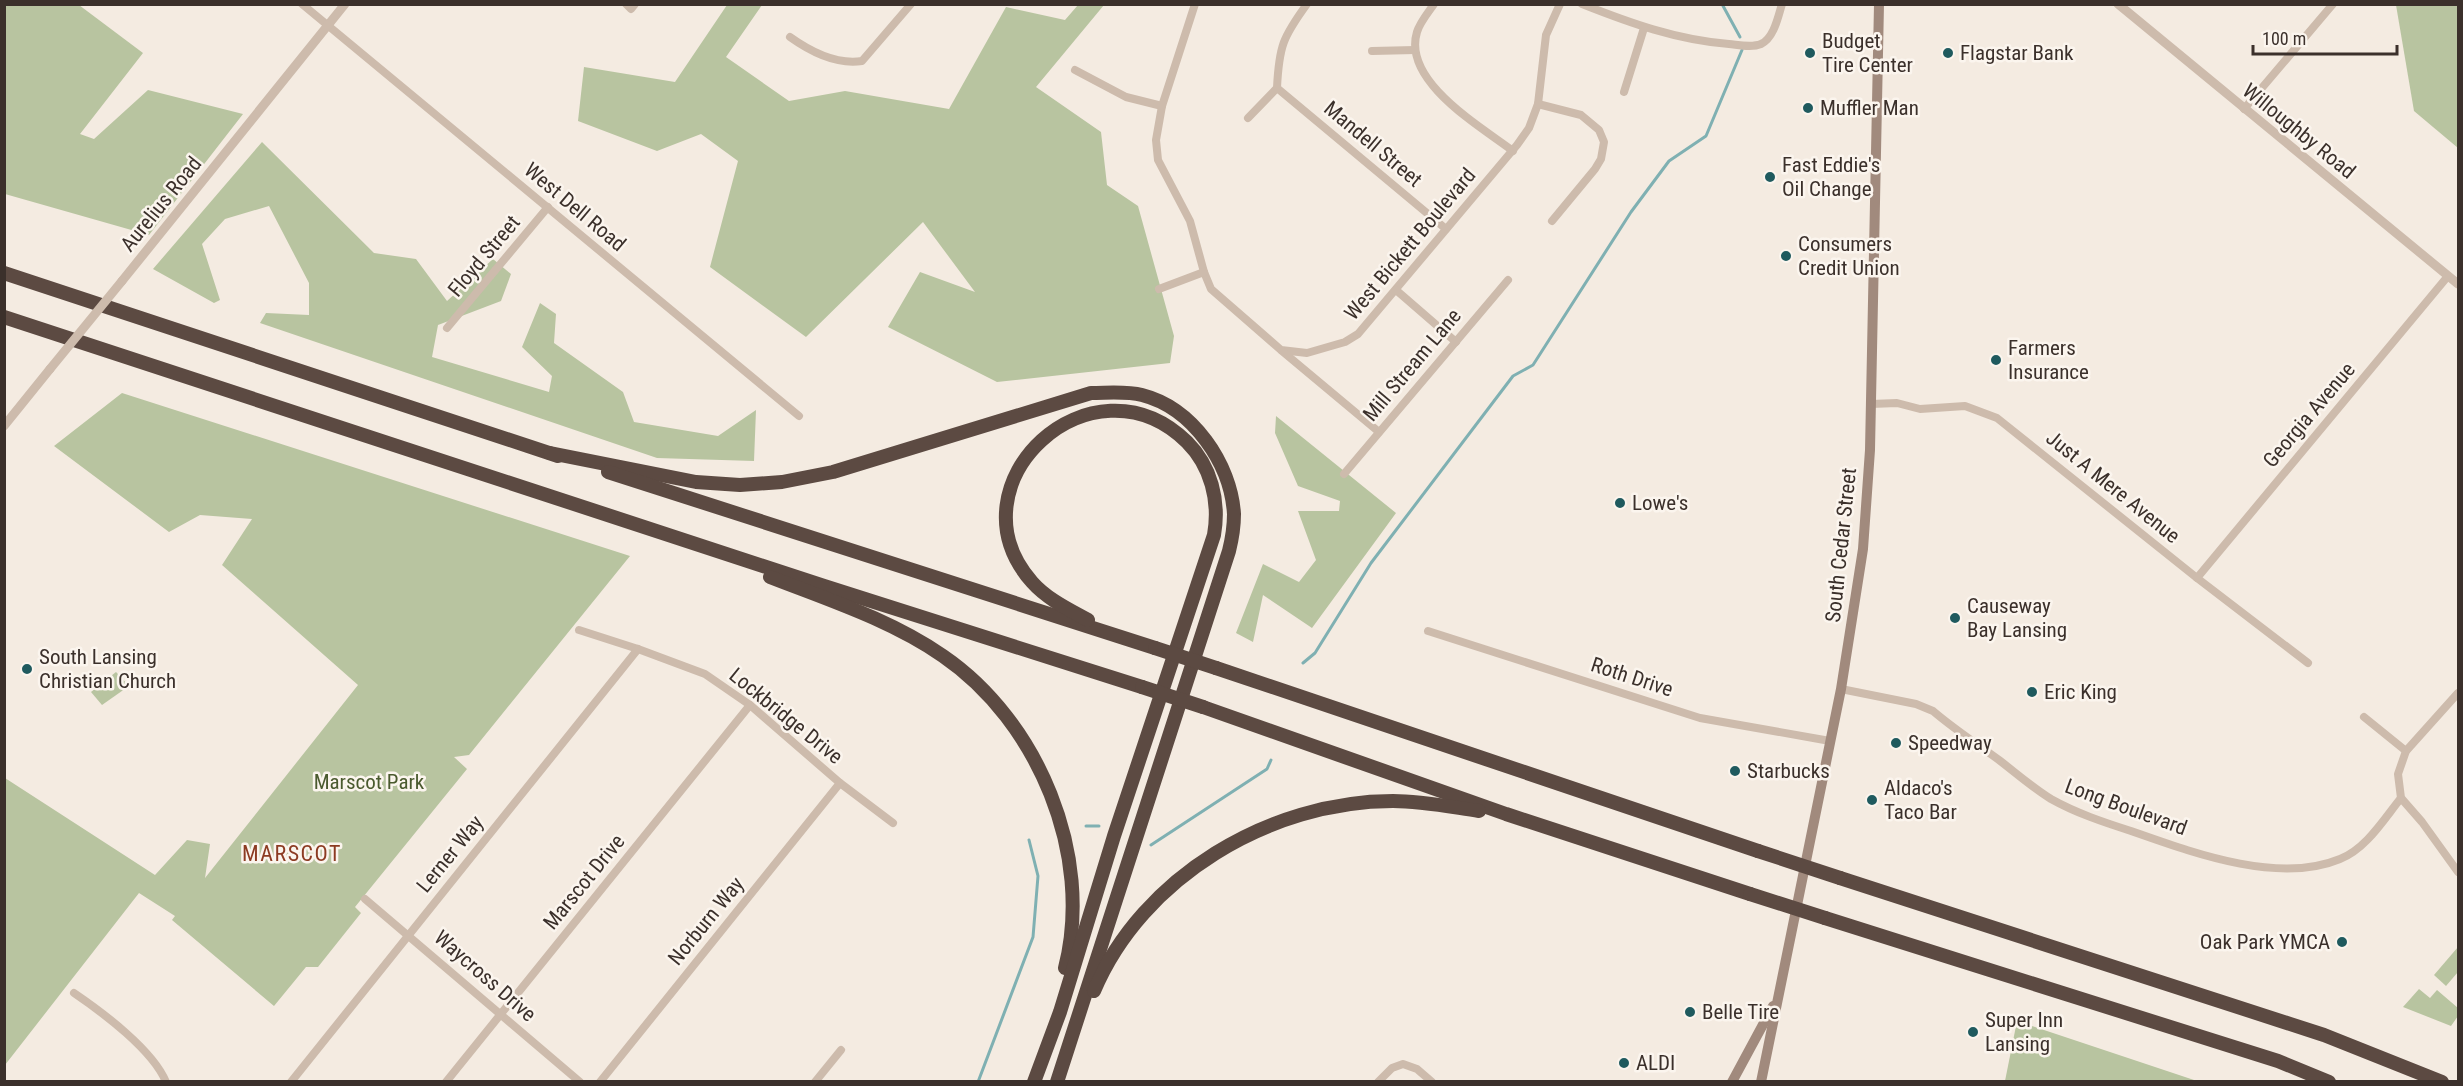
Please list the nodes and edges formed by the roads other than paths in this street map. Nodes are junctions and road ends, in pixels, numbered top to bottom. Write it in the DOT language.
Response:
graph roads {
  1 [pos="302,4"];
  2 [pos="345,4"];
  3 [pos="911,4"];
  4 [pos="1195,4"];
  5 [pos="1307,4"];
  6 [pos="1434,4"];
  7 [pos="1560,4"];
  8 [pos="1582,4"];
  9 [pos="1782,4"];
  10 [pos="1879,4"];
  11 [pos="2118,4"];
  12 [pos="2333,4"];
  13 [pos="328,26"];
  14 [pos="1644,28"];
  15 [pos="790,37"];
  16 [pos="1414,50"];
  17 [pos="1372,51"];
  18 [pos="1075,70"];
  19 [pos="1277,88"];
  20 [pos="1624,92"];
  21 [pos="1538,104"];
  22 [pos="1162,106"];
  23 [pos="2244,109"];
  24 [pos="1248,118"];
  25 [pos="1513,151"];
  26 [pos="548,207"];
  27 [pos="1552,221"];
  28 [pos="1446,229"];
  29 [pos="4,273"];
  30 [pos="1203,273"];
  31 [pos="2448,276"];
  32 [pos="1508,280"];
  33 [pos="2458,285"];
  34 [pos="1159,289"];
  35 [pos="1396,290"];
  36 [pos="4,317"];
  37 [pos="447,328"];
  38 [pos="1455,342"];
  39 [pos="1281,350"];
  40 [pos="1872,404"];
  41 [pos="799,416"];
  42 [pos="4,426"];
  43 [pos="1380,432"];
  44 [pos="550,453"];
  45 [pos="1344,474"];
  46 [pos="627,521"];
  47 [pos="2197,578"];
  48 [pos="579,630"];
  49 [pos="1428,631"];
  50 [pos="1119,637"];
  51 [pos="638,649"];
  52 [pos="2308,663"];
  53 [pos="1841,689"];
  54 [pos="2458,693"];
  55 [pos="750,705"];
  56 [pos="2364,717"];
  57 [pos="1830,741"];
  58 [pos="2406,751"];
  59 [pos="840,783"];
  60 [pos="2401,798"];
  61 [pos="1506,814"];
  62 [pos="893,824"];
  63 [pos="2458,872"];
  64 [pos="365,899"];
  65 [pos="409,934"];
  66 [pos="74,993"];
  67 [pos="1779,995"];
  68 [pos="500,1015"];
  69 [pos="1049,1037"];
  70 [pos="841,1050"];
  71 [pos="1063,1062"];
  72 [pos="166,1082"];
  73 [pos="291,1082"];
  74 [pos="446,1082"];
  75 [pos="580,1082"];
  76 [pos="600,1082"];
  77 [pos="815,1082"];
  78 [pos="1034,1082"];
  79 [pos="1057,1082"];
  80 [pos="1378,1082"];
  81 [pos="1432,1082"];
  82 [pos="1732,1082"];
  83 [pos="1761,1082"];
  84 [pos="2329,1082"];
  85 [pos="2442,1082"];
  1 -- 13 [label="street, West Dell Road"];
  2 -- 13 [label="street, Aurelius Road"];
  3 -- 15 [label="street"];
  4 -- 22 [label="street"];
  5 -- 19 [label="street"];
  6 -- 16 [label="street"];
  7 -- 21 [label="street, West Bickett Boulevard"];
  8 -- 14 [label="street"];
  9 -- 14 [label="street"];
  10 -- 40 [label="main road, South Cedar Street"];
  11 -- 23 [label="street, Willoughby Road"];
  12 -- 23 [label="street"];
  13 -- 26 [label="street, West Dell Road"];
  13 -- 42 [label="street, Aurelius Road, bridge"];
  14 -- 20 [label="street"];
  16 -- 17 [label="street"];
  16 -- 25 [label="street"];
  18 -- 22 [label="street"];
  19 -- 24 [label="street"];
  19 -- 28 [label="street, Mandell Street"];
  21 -- 25 [label="street, West Bickett Boulevard"];
  21 -- 27 [label="street"];
  22 -- 30 [label="street"];
  23 -- 31 [label="street, Willoughby Road"];
  25 -- 28 [label="street, West Bickett Boulevard"];
  26 -- 37 [label="street, Floyd Street"];
  26 -- 41 [label="street, West Dell Road"];
  28 -- 35 [label="street, West Bickett Boulevard"];
  29 -- 44 [label="highway"];
  30 -- 34 [label="street"];
  30 -- 39 [label="street"];
  31 -- 33 [label="street, Willoughby Road"];
  31 -- 47 [label="street, Georgia Avenue"];
  32 -- 38 [label="street, Mill Stream Lane"];
  35 -- 38 [label="street"];
  35 -- 39 [label="street, West Bickett Boulevard"];
  36 -- 46 [label="highway"];
  38 -- 43 [label="street, Mill Stream Lane"];
  39 -- 43 [label="street"];
  40 -- 47 [label="street, Just A Mere Avenue"];
  40 -- 53 [label="main road, South Cedar Street"];
  43 -- 45 [label="street, Mill Stream Lane"];
  44 -- 50 [label="highway"];
  44 -- 71 [label="highway"];
  46 -- 61 [label="highway, bridge"];
  46 -- 69 [label="highway"];
  47 -- 52 [label="street, Just A Mere Avenue"];
  48 -- 51 [label="street, Lockbridge Drive"];
  49 -- 57 [label="street, Roth Drive"];
  50 -- 69 [label="highway"];
  50 -- 85 [label="highway, bridge"];
  51 -- 55 [label="street, Lockbridge Drive"];
  51 -- 65 [label="street, Lerner Way"];
  53 -- 57 [label="main road, South Cedar Street"];
  53 -- 60 [label="street, Long Boulevard"];
  54 -- 58 [label="street"];
  55 -- 59 [label="street, Lockbridge Drive"];
  55 -- 68 [label="street, Marscot Drive"];
  56 -- 58 [label="street"];
  57 -- 67 [label="main road, South Cedar Street"];
  58 -- 60 [label="street"];
  59 -- 62 [label="street, Lockbridge Drive"];
  59 -- 76 [label="street, Norburn Way"];
  60 -- 63 [label="street"];
  61 -- 71 [label="highway"];
  61 -- 84 [label="highway, bridge"];
  64 -- 65 [label="street, Waycross Drive"];
  65 -- 68 [label="street, Waycross Drive"];
  65 -- 73 [label="street, Lerner Way"];
  66 -- 72 [label="street"];
  67 -- 82 [label="main road"];
  67 -- 83 [label="main road, South Cedar Street"];
  68 -- 74 [label="street, Marscot Drive"];
  68 -- 75 [label="street, Waycross Drive"];
  69 -- 78 [label="highway"];
  70 -- 77 [label="street"];
  71 -- 79 [label="highway"];
  80 -- 81 [label="street"];
}
